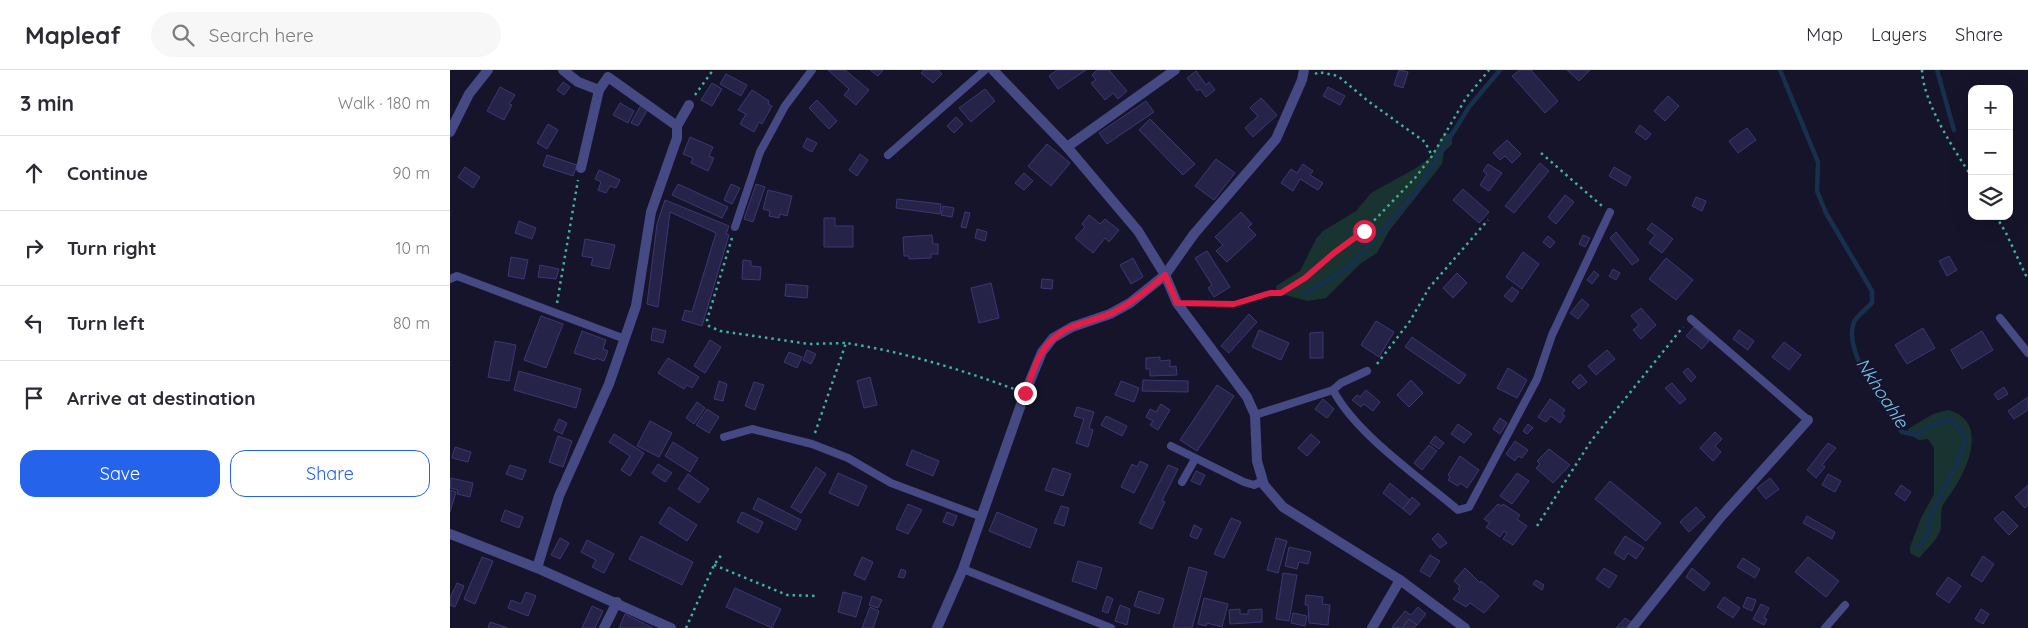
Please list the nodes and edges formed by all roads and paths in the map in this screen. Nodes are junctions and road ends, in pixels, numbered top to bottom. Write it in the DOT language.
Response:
graph roads {
  1 [pos="488,70"];
  2 [pos="563,70"];
  3 [pos="714,70"];
  4 [pos="812,70"];
  5 [pos="985,70"];
  6 [pos="992,70"];
  7 [pos="1175,70"];
  8 [pos="1488,70"];
  9 [pos="1922,70"];
  10 [pos="1303,75"];
  11 [pos="599,90"];
  12 [pos="689,105"];
  13 [pos="677,126"];
  14 [pos="450,132"];
  15 [pos="1067,147"];
  16 [pos="1541,153"];
  17 [pos="888,156"];
  18 [pos="1432,156"];
  19 [pos="581,168"];
  20 [pos="1971,175"];
  21 [pos="1610,212"];
  22 [pos="1488,220"];
  23 [pos="1998,220"];
  24 [pos="735,227"];
  25 [pos="1165,275"];
  26 [pos="450,280"];
  27 [pos="2028,280"];
  28 [pos="1177,303"];
  29 [pos="556,312"];
  30 [pos="2000,318"];
  31 [pos="1691,319"];
  32 [pos="625,339"];
  33 [pos="846,343"];
  34 [pos="2028,353"];
  35 [pos="1368,371"];
  36 [pos="1333,390"];
  37 [pos="1025,393"];
  38 [pos="1254,415"];
  39 [pos="1808,420"];
  40 [pos="724,437"];
  41 [pos="812,444"];
  42 [pos="1170,446"];
  43 [pos="1194,459"];
  44 [pos="1263,481"];
  45 [pos="1182,482"];
  46 [pos="982,517"];
  47 [pos="1537,526"];
  48 [pos="450,534"];
  49 [pos="722,554"];
  50 [pos="714,565"];
  51 [pos="537,568"];
  52 [pos="963,569"];
  53 [pos="1400,580"];
  54 [pos="817,596"];
  55 [pos="617,602"];
  56 [pos="1845,605"];
  57 [pos="604,628"];
  58 [pos="671,628"];
  59 [pos="686,628"];
  60 [pos="937,628"];
  61 [pos="1111,628"];
  62 [pos="1372,628"];
  63 [pos="1465,628"];
  64 [pos="1632,628"];
  65 [pos="1825,628"];
  1 -- 14 [label="street"];
  2 -- 11 [label="street"];
  3 -- 12 [label="path"];
  4 -- 24 [label="lane"];
  5 -- 17 [label="lane"];
  6 -- 15 [label="street"];
  7 -- 15 [label="street"];
  8 -- 18 [label="path"];
  9 -- 20 [label="path"];
  10 -- 18 [label="path"];
  10 -- 25 [label="street"];
  11 -- 13 [label="street"];
  11 -- 19 [label="street"];
  12 -- 13 [label="street"];
  13 -- 32 [label="street"];
  15 -- 25 [label="street"];
  16 -- 21 [label="path"];
  18 -- 28 [label="path"];
  19 -- 29 [label="path"];
  21 -- 36 [label="lane"];
  22 -- 35 [label="path"];
  23 -- 27 [label="path"];
  24 -- 33 [label="path"];
  25 -- 28 [label="street"];
  25 -- 37 [label="street"];
  26 -- 29 [label="lane"];
  28 -- 38 [label="street"];
  29 -- 32 [label="lane"];
  30 -- 34 [label="lane"];
  31 -- 39 [label="lane"];
  31 -- 47 [label="path"];
  32 -- 51 [label="street"];
  33 -- 37 [label="path"];
  33 -- 41 [label="path"];
  35 -- 36 [label="lane"];
  36 -- 38 [label="lane"];
  37 -- 46 [label="street"];
  38 -- 44 [label="street"];
  39 -- 64 [label="street"];
  40 -- 41 [label="lane"];
  41 -- 46 [label="lane"];
  42 -- 43 [label="lane"];
  43 -- 44 [label="lane"];
  43 -- 45 [label="lane"];
  44 -- 53 [label="street"];
  46 -- 52 [label="street"];
  48 -- 51 [label="street"];
  49 -- 50 [label="path"];
  50 -- 54 [label="path"];
  50 -- 59 [label="path"];
  51 -- 55 [label="street"];
  52 -- 60 [label="street"];
  52 -- 61 [label="lane"];
  53 -- 62 [label="street"];
  53 -- 63 [label="street"];
  55 -- 57 [label="street"];
  55 -- 58 [label="street"];
  56 -- 65 [label="lane"];
}
